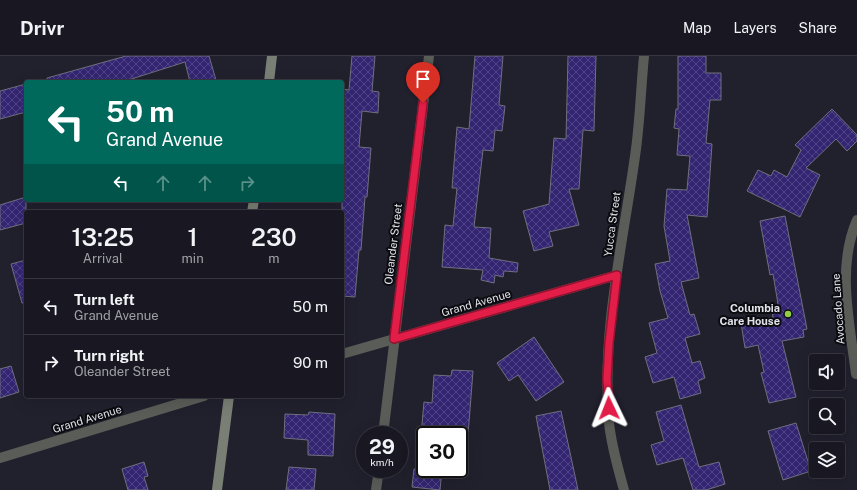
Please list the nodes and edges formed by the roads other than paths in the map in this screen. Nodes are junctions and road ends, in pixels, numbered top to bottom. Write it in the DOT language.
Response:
graph roads {
  1 [pos="272,56"];
  2 [pos="429,56"];
  3 [pos="644,56"];
  4 [pos="269,80"];
  5 [pos="857,220"];
  6 [pos="617,275"];
  7 [pos="394,339"];
  8 [pos="344,353"];
  9 [pos="856,374"];
  10 [pos="197,398"];
  11 [pos="229,398"];
  12 [pos="384,426"];
  13 [pos="0,458"];
  14 [pos="378,478"];
  15 [pos="217,490"];
  16 [pos="376,490"];
  17 [pos="624,490"];
  1 -- 4 [label="main road"];
  2 -- 7 [label="street, Oleander Street"];
  3 -- 6 [label="street, Yucca Street"];
  5 -- 9 [label="street, Avocado Lane"];
  6 -- 7 [label="street, Grand Avenue"];
  6 -- 17 [label="street, Yucca Street"];
  7 -- 8 [label="street, Grand Avenue"];
  7 -- 12 [label="street, Oleander Street"];
  10 -- 13 [label="street, Grand Avenue"];
  11 -- 15 [label="main road"];
  14 -- 16 [label="street"];
}
